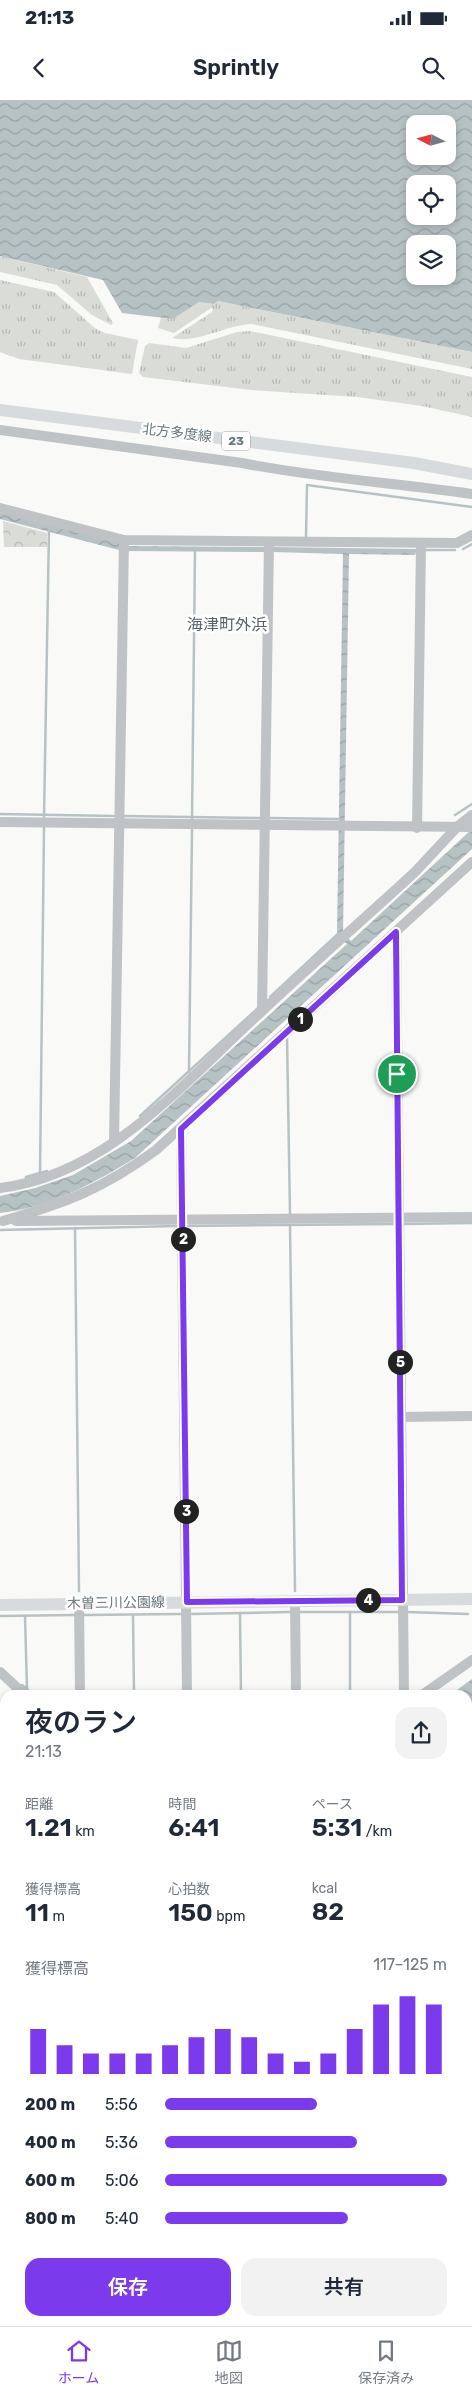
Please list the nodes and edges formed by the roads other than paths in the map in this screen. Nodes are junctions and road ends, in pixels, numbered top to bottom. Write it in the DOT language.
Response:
graph roads {
  1 [pos="0,410"];
  2 [pos="0,430"];
  3 [pos="472,474"];
  4 [pos="472,494"];
  5 [pos="0,508"];
  6 [pos="472,535"];
  7 [pos="124,540"];
  8 [pos="269,543"];
  9 [pos="421,543"];
  10 [pos="472,815"];
  11 [pos="0,822"];
  12 [pos="118,824"];
  13 [pos="265,826"];
  14 [pos="464,827"];
  15 [pos="417,828"];
  16 [pos="472,862"];
  17 [pos="396,932"];
  18 [pos="262,1011"];
  19 [pos="181,1129"];
  20 [pos="114,1142"];
  21 [pos="0,1188"];
  22 [pos="472,1216"];
  23 [pos="398,1217"];
  24 [pos="182,1220"];
  25 [pos="2,1221"];
  26 [pos="400,1416"];
  27 [pos="472,1416"];
  28 [pos="472,1599"];
  29 [pos="402,1600"];
  30 [pos="295,1601"];
  31 [pos="187,1602"];
  32 [pos="79,1604"];
  33 [pos="0,1605"];
  34 [pos="472,1660"];
  35 [pos="0,1672"];
  36 [pos="20,1690"];
  37 [pos="80,1690"];
  38 [pos="187,1690"];
  39 [pos="296,1690"];
  40 [pos="404,1690"];
  41 [pos="429,1690"];
  1 -- 3 [label="main road, 北方多度線 / 23"];
  2 -- 4 [label="street"];
  5 -- 7 [label="street"];
  6 -- 9 [label="street"];
  7 -- 8 [label="street"];
  7 -- 12 [label="street"];
  8 -- 9 [label="street"];
  8 -- 13 [label="street"];
  9 -- 15 [label="street"];
  10 -- 14 [label="street"];
  11 -- 12 [label="street"];
  12 -- 13 [label="street"];
  12 -- 20 [label="street"];
  13 -- 15 [label="street"];
  13 -- 18 [label="street"];
  14 -- 15 [label="street"];
  14 -- 18 [label="street"];
  16 -- 17 [label="street"];
  17 -- 19 [label="street"];
  17 -- 23 [label="street"];
  18 -- 20 [label="street"];
  19 -- 24 [label="street"];
  19 -- 25 [label="street"];
  20 -- 21 [label="street"];
  22 -- 23 [label="street"];
  23 -- 24 [label="street"];
  23 -- 26 [label="street"];
  24 -- 25 [label="street"];
  24 -- 31 [label="street"];
  26 -- 27 [label="street"];
  26 -- 29 [label="street"];
  28 -- 29 [label="main road, 木曽三川公園線"];
  29 -- 30 [label="main road, 木曽三川公園線"];
  29 -- 40 [label="street"];
  30 -- 31 [label="main road, 木曽三川公園線"];
  30 -- 39 [label="street"];
  31 -- 32 [label="main road, 木曽三川公園線"];
  31 -- 38 [label="street"];
  32 -- 33 [label="main road, 木曽三川公園線"];
  32 -- 37 [label="street"];
  34 -- 41 [label="street"];
  35 -- 36 [label="street"];
}
